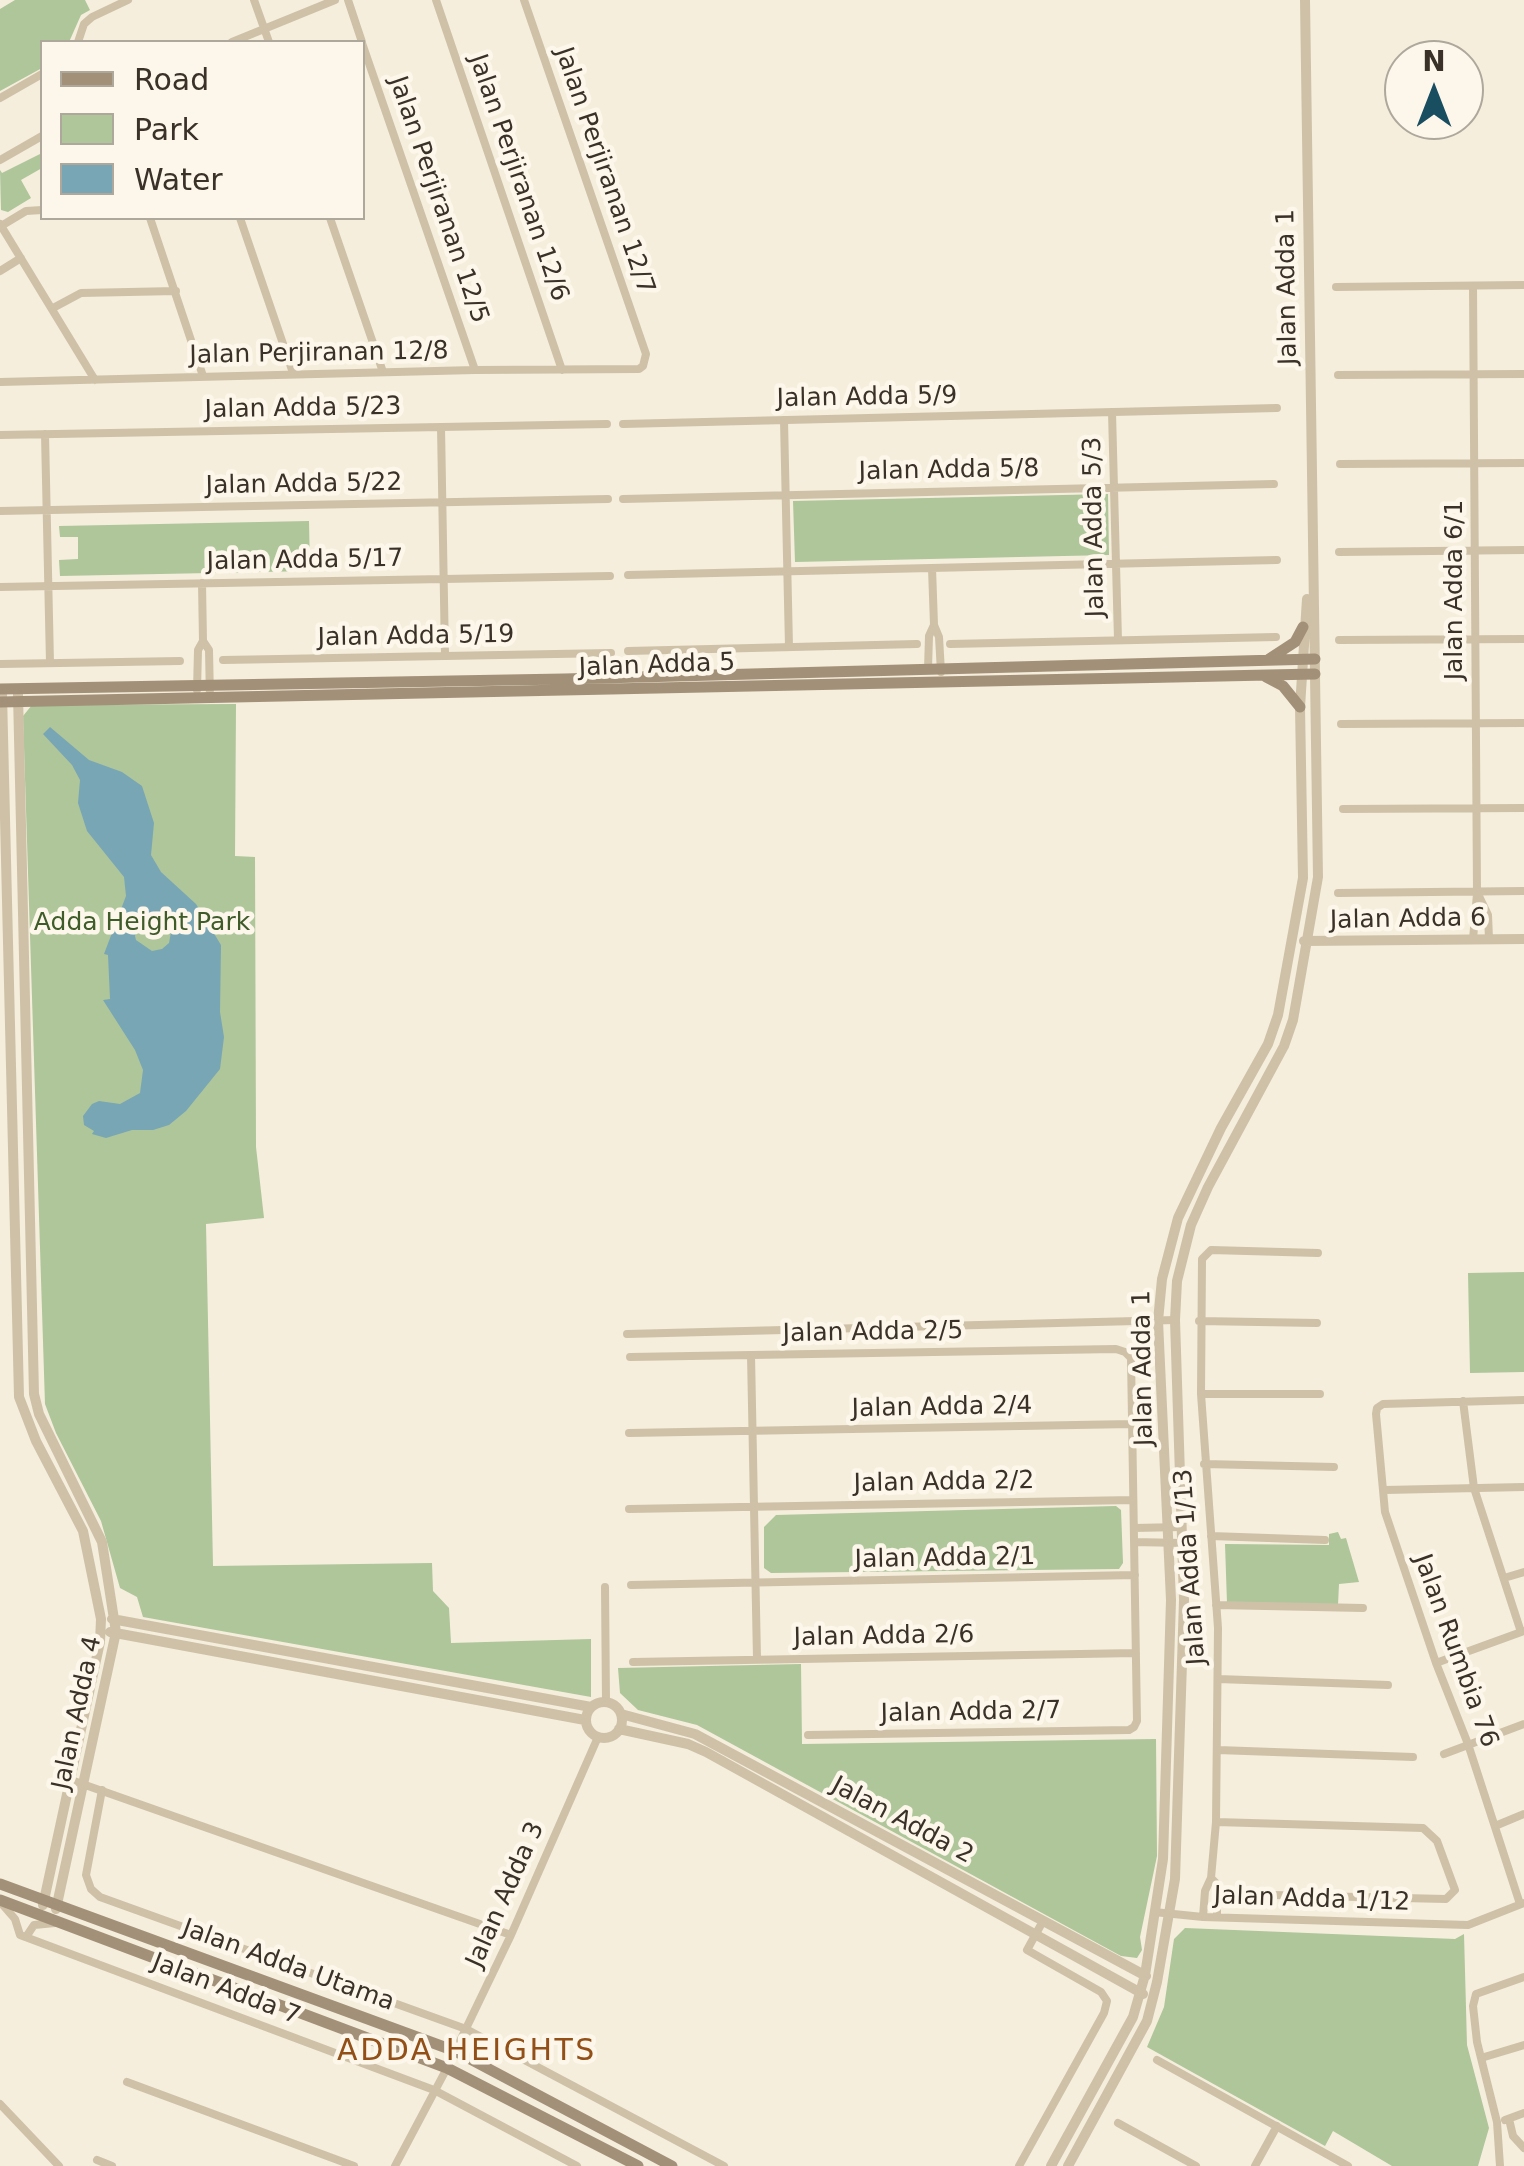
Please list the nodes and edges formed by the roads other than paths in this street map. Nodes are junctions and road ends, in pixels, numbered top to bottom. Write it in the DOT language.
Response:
graph roads {
  1 [pos="128,0"];
  2 [pos="254,0"];
  3 [pos="335,0"];
  4 [pos="348,0"];
  5 [pos="436,0"];
  6 [pos="524,0"];
  7 [pos="1304,0"];
  8 [pos="265,29"];
  9 [pos="79,40"];
  10 [pos="237,40"];
  11 [pos="269,40"];
  12 [pos="361,40"];
  13 [pos="365,52"];
  14 [pos="40,75"];
  15 [pos="0,98"];
  16 [pos="40,137"];
  17 [pos="0,160"];
  18 [pos="40,210"];
  19 [pos="151,220"];
  20 [pos="241,220"];
  21 [pos="331,220"];
  22 [pos="1,225"];
  23 [pos="20,258"];
  24 [pos="0,271"];
  25 [pos="1524,285"];
  26 [pos="1336,286"];
  27 [pos="1473,286"];
  28 [pos="176,291"];
  29 [pos="52,308"];
  30 [pos="639,369"];
  31 [pos="475,370"];
  32 [pos="562,370"];
  33 [pos="382,372"];
  34 [pos="293,374"];
  35 [pos="1473,374"];
  36 [pos="1524,374"];
  37 [pos="1338,375"];
  38 [pos="203,376"];
  39 [pos="95,380"];
  40 [pos="0,382"];
  41 [pos="1277,408"];
  42 [pos="1112,412"];
  43 [pos="784,420"];
  44 [pos="607,424"];
  45 [pos="623,424"];
  46 [pos="441,427"];
  47 [pos="45,434"];
  48 [pos="0,435"];
  49 [pos="1524,462"];
  50 [pos="1474,463"];
  51 [pos="1340,464"];
  52 [pos="1274,484"];
  53 [pos="1114,488"];
  54 [pos="786,495"];
  55 [pos="623,499"];
  56 [pos="608,500"];
  57 [pos="442,503"];
  58 [pos="47,510"];
  59 [pos="0,511"];
  60 [pos="1524,550"];
  61 [pos="1474,551"];
  62 [pos="1339,552"];
  63 [pos="1277,560"];
  64 [pos="1116,564"];
  65 [pos="932,568"];
  66 [pos="788,571"];
  67 [pos="1311,573"];
  68 [pos="628,575"];
  69 [pos="610,576"];
  70 [pos="444,579"];
  71 [pos="202,583"];
  72 [pos="48,586"];
  73 [pos="0,587"];
  74 [pos="1303,627"];
  75 [pos="1276,637"];
  76 [pos="1475,639"];
  77 [pos="1524,639"];
  78 [pos="1118,640"];
  79 [pos="1340,640"];
  80 [pos="917,644"];
  81 [pos="950,644"];
  82 [pos="789,648"];
  83 [pos="628,651"];
  84 [pos="611,653"];
  85 [pos="445,656"];
  86 [pos="1301,659"];
  87 [pos="1315,659"];
  88 [pos="223,660"];
  89 [pos="1266,660"];
  90 [pos="180,661"];
  91 [pos="50,663"];
  92 [pos="0,664"];
  93 [pos="1301,673"];
  94 [pos="935,674"];
  95 [pos="1316,674"];
  96 [pos="1261,675"];
  97 [pos="18,688"];
  98 [pos="1,689"];
  99 [pos="204,693"];
  100 [pos="1,702"];
  101 [pos="18,703"];
  102 [pos="1300,707"];
  103 [pos="1476,723"];
  104 [pos="1524,723"];
  105 [pos="1341,724"];
  106 [pos="1476,808"];
  107 [pos="1524,808"];
  108 [pos="1342,809"];
  109 [pos="1524,891"];
  110 [pos="1338,892"];
  111 [pos="1477,892"];
  112 [pos="1473,939"];
  113 [pos="1489,939"];
  114 [pos="1524,939"];
  115 [pos="1293,941"];
  116 [pos="1308,942"];
  117 [pos="1318,1253"];
  118 [pos="1158,1320"];
  119 [pos="1175,1320"];
  120 [pos="1199,1321"];
  121 [pos="1317,1323"];
  122 [pos="627,1334"];
  123 [pos="751,1355"];
  124 [pos="630,1358"];
  125 [pos="1201,1394"];
  126 [pos="1320,1394"];
  127 [pos="1524,1400"];
  128 [pos="1464,1401"];
  129 [pos="1132,1424"];
  130 [pos="753,1432"];
  131 [pos="629,1433"];
  132 [pos="1204,1464"];
  133 [pos="1334,1467"];
  134 [pos="1474,1488"];
  135 [pos="1524,1488"];
  136 [pos="1385,1490"];
  137 [pos="1133,1500"];
  138 [pos="755,1507"];
  139 [pos="629,1509"];
  140 [pos="1168,1527"];
  141 [pos="1181,1527"];
  142 [pos="1134,1528"];
  143 [pos="1211,1536"];
  144 [pos="1325,1540"];
  145 [pos="1134,1542"];
  146 [pos="1168,1543"];
  147 [pos="1182,1543"];
  148 [pos="1524,1572"];
  149 [pos="1135,1575"];
  150 [pos="1504,1578"];
  151 [pos="756,1584"];
  152 [pos="631,1585"];
  153 [pos="604,1587"];
  154 [pos="1216,1605"];
  155 [pos="1363,1608"];
  156 [pos="115,1619"];
  157 [pos="101,1626"];
  158 [pos="1522,1631"];
  159 [pos="116,1632"];
  160 [pos="150,1638"];
  161 [pos="1136,1652"];
  162 [pos="758,1659"];
  163 [pos="110,1660"];
  164 [pos="633,1662"];
  165 [pos="1436,1663"];
  166 [pos="1218,1679"];
  167 [pos="1388,1685"];
  168 [pos="606,1702"];
  169 [pos="592,1706"];
  170 [pos="621,1714"];
  171 [pos="586,1720"];
  172 [pos="1524,1724"];
  173 [pos="619,1729"];
  174 [pos="808,1735"];
  175 [pos="598,1737"];
  176 [pos="1468,1744"];
  177 [pos="1218,1750"];
  178 [pos="1444,1754"];
  179 [pos="1413,1756"];
  180 [pos="734,1762"];
  181 [pos="70,1780"];
  182 [pos="84,1784"];
  183 [pos="102,1790"];
  184 [pos="1524,1814"];
  185 [pos="1216,1822"];
  186 [pos="1495,1826"];
  187 [pos="1211,1878"];
  188 [pos="0,1884"];
  189 [pos="1228,1894"];
  190 [pos="0,1901"];
  191 [pos="51,1902"];
  192 [pos="1522,1903"];
  193 [pos="1154,1912"];
  194 [pos="40,1914"];
  195 [pos="1169,1914"];
  196 [pos="1218,1916"];
  197 [pos="1204,1917"];
  198 [pos="1043,1920"];
  199 [pos="59,1921"];
  200 [pos="1036,1934"];
  201 [pos="510,1935"];
  202 [pos="23,1936"];
  203 [pos="1145,1976"];
  204 [pos="1524,1977"];
  205 [pos="1157,1982"];
  206 [pos="1140,1992"];
  207 [pos="1153,1998"];
  208 [pos="466,2029"];
  209 [pos="1524,2045"];
  210 [pos="455,2051"];
  211 [pos="1481,2058"];
  212 [pos="1157,2060"];
  213 [pos="447,2068"];
  214 [pos="127,2082"];
  215 [pos="434,2090"];
  216 [pos="0,2104"];
  217 [pos="1524,2113"];
  218 [pos="1509,2119"];
  219 [pos="1497,2122"];
  220 [pos="1118,2123"];
  221 [pos="1277,2126"];
  222 [pos="1524,2148"];
  223 [pos="97,2160"];
  224 [pos="1054,2165"];
  225 [pos="59,2166"];
  226 [pos="112,2166"];
  227 [pos="354,2166"];
  228 [pos="394,2166"];
  229 [pos="577,2166"];
  230 [pos="638,2166"];
  231 [pos="672,2166"];
  232 [pos="724,2166"];
  233 [pos="1019,2166"];
  234 [pos="1068,2166"];
  235 [pos="1196,2166"];
  236 [pos="1255,2166"];
  237 [pos="1348,2166"];
  238 [pos="1500,2166"];
  1 -- 9 [label="street"];
  2 -- 8 [label="street"];
  3 -- 8 [label="street"];
  4 -- 12 [label="street, Jalan Perjiranan 12/5"];
  5 -- 32 [label="street, Jalan Perjiranan 12/6"];
  6 -- 30 [label="street, Jalan Perjiranan 12/7"];
  7 -- 67 [label="street, Jalan Adda 1"];
  8 -- 10 [label="street"];
  8 -- 11 [label="street"];
  13 -- 31 [label="street, Jalan Perjiranan 12/5"];
  14 -- 15 [label="street"];
  16 -- 17 [label="street"];
  18 -- 22 [label="street"];
  19 -- 28 [label="street"];
  20 -- 34 [label="street"];
  21 -- 33 [label="street"];
  22 -- 23 [label="street"];
  23 -- 24 [label="street"];
  23 -- 29 [label="street"];
  25 -- 27 [label="street"];
  26 -- 27 [label="street"];
  27 -- 35 [label="street, Jalan Adda 6/1"];
  28 -- 29 [label="street"];
  28 -- 38 [label="street"];
  29 -- 39 [label="street"];
  30 -- 32 [label="street, Jalan Perjiranan 12/8"];
  31 -- 32 [label="street, Jalan Perjiranan 12/8"];
  31 -- 33 [label="street, Jalan Perjiranan 12/8"];
  33 -- 34 [label="street, Jalan Perjiranan 12/8"];
  34 -- 38 [label="street, Jalan Perjiranan 12/8"];
  35 -- 36 [label="street"];
  35 -- 37 [label="street"];
  35 -- 50 [label="street, Jalan Adda 6/1"];
  38 -- 39 [label="street, Jalan Perjiranan 12/8"];
  39 -- 40 [label="street, Jalan Perjiranan 12/8"];
  41 -- 42 [label="street"];
  42 -- 43 [label="street, Jalan Adda 5/9"];
  42 -- 53 [label="street, Jalan Adda 5/3"];
  43 -- 45 [label="street, Jalan Adda 5/9"];
  43 -- 54 [label="street"];
  44 -- 46 [label="street, Jalan Adda 5/23"];
  46 -- 47 [label="street, Jalan Adda 5/23"];
  46 -- 57 [label="street"];
  47 -- 48 [label="street, Jalan Adda 5/23"];
  47 -- 58 [label="street"];
  49 -- 50 [label="street"];
  50 -- 51 [label="street"];
  50 -- 61 [label="street, Jalan Adda 6/1"];
  52 -- 53 [label="street, Jalan Adda 5/8"];
  53 -- 54 [label="street, Jalan Adda 5/8"];
  53 -- 64 [label="street, Jalan Adda 5/3"];
  54 -- 55 [label="street, Jalan Adda 5/8"];
  54 -- 66 [label="street"];
  56 -- 57 [label="street, Jalan Adda 5/22"];
  57 -- 58 [label="street, Jalan Adda 5/22"];
  57 -- 70 [label="street"];
  58 -- 59 [label="street, Jalan Adda 5/22"];
  58 -- 72 [label="street"];
  60 -- 61 [label="street"];
  61 -- 62 [label="street"];
  61 -- 76 [label="street, Jalan Adda 6/1"];
  63 -- 64 [label="street"];
  64 -- 65 [label="street"];
  64 -- 78 [label="street, Jalan Adda 5/3"];
  65 -- 66 [label="street"];
  65 -- 94 [label="street"];
  66 -- 68 [label="street"];
  66 -- 82 [label="street"];
  67 -- 74 [label="street, Jalan Adda 1"];
  67 -- 87 [label="street, Jalan Adda 1"];
  69 -- 70 [label="street, Jalan Adda 5/17"];
  70 -- 71 [label="street, Jalan Adda 5/17"];
  70 -- 85 [label="street"];
  71 -- 72 [label="street, Jalan Adda 5/17"];
  71 -- 99 [label="street"];
  72 -- 73 [label="street, Jalan Adda 5/17"];
  72 -- 91 [label="street"];
  74 -- 86 [label="street, Jalan Adda 1"];
  74 -- 89 [label="main road"];
  75 -- 78 [label="street"];
  76 -- 77 [label="street"];
  76 -- 79 [label="street"];
  76 -- 103 [label="street, Jalan Adda 6/1"];
  78 -- 81 [label="street"];
  80 -- 82 [label="street"];
  82 -- 83 [label="street"];
  84 -- 85 [label="street, Jalan Adda 5/19"];
  85 -- 88 [label="street, Jalan Adda 5/19"];
  86 -- 87 [label="main road, Jalan Adda 5"];
  86 -- 89 [label="main road, Jalan Adda 5"];
  86 -- 93 [label="street, Jalan Adda 1"];
  87 -- 95 [label="street, Jalan Adda 1"];
  89 -- 94 [label="main road, Jalan Adda 5"];
  90 -- 91 [label="street"];
  91 -- 92 [label="street"];
  93 -- 95 [label="main road, Jalan Adda 5"];
  93 -- 96 [label="main road, Jalan Adda 5"];
  93 -- 102 [label="street, Jalan Adda 1"];
  94 -- 96 [label="main road, Jalan Adda 5"];
  94 -- 99 [label="main road, Jalan Adda 5"];
  95 -- 116 [label="street, Jalan Adda 1"];
  96 -- 102 [label="main road"];
  97 -- 98 [label="main road, Jalan Adda 5"];
  97 -- 99 [label="main road, Jalan Adda 5"];
  97 -- 101 [label="street, Jalan Adda 4"];
  98 -- 100 [label="street, Jalan Adda 4"];
  99 -- 101 [label="main road, Jalan Adda 5"];
  100 -- 101 [label="main road, Jalan Adda 5"];
  100 -- 157 [label="street, Jalan Adda 4"];
  101 -- 156 [label="street, Jalan Adda 4"];
  102 -- 115 [label="street, Jalan Adda 1"];
  103 -- 104 [label="street"];
  103 -- 105 [label="street"];
  103 -- 106 [label="street, Jalan Adda 6/1"];
  106 -- 107 [label="street"];
  106 -- 108 [label="street"];
  106 -- 111 [label="street, Jalan Adda 6/1"];
  109 -- 111 [label="street"];
  110 -- 111 [label="street"];
  111 -- 112 [label="street"];
  111 -- 113 [label="street"];
  112 -- 113 [label="street, Jalan Adda 6"];
  112 -- 116 [label="street, Jalan Adda 6"];
  113 -- 114 [label="street, Jalan Adda 6"];
  115 -- 116 [label="street, Jalan Adda 6"];
  115 -- 118 [label="street, Jalan Adda 1"];
  116 -- 119 [label="street, Jalan Adda 1"];
  117 -- 120 [label="street, Jalan Adda 1/13"];
  118 -- 119 [label="street"];
  118 -- 122 [label="street"];
  118 -- 140 [label="street, Jalan Adda 1"];
  119 -- 141 [label="street, Jalan Adda 1"];
  120 -- 121 [label="street"];
  120 -- 125 [label="street, Jalan Adda 1/13"];
  123 -- 124 [label="street, Jalan Adda 2/5"];
  123 -- 129 [label="street, Jalan Adda 2/5"];
  123 -- 130 [label="street"];
  125 -- 126 [label="street"];
  125 -- 132 [label="street, Jalan Adda 1/13"];
  127 -- 128 [label="street"];
  128 -- 134 [label="street"];
  128 -- 136 [label="street, Jalan Rumbia 76"];
  129 -- 130 [label="street, Jalan Adda 2/4"];
  129 -- 137 [label="street"];
  130 -- 131 [label="street, Jalan Adda 2/4"];
  130 -- 138 [label="street"];
  132 -- 133 [label="street"];
  132 -- 143 [label="street, Jalan Adda 1/13"];
  134 -- 135 [label="street"];
  134 -- 136 [label="street"];
  134 -- 150 [label="street"];
  136 -- 165 [label="street, Jalan Rumbia 76"];
  137 -- 138 [label="street, Jalan Adda 2/2"];
  137 -- 142 [label="street"];
  138 -- 139 [label="street, Jalan Adda 2/2"];
  138 -- 151 [label="street"];
  140 -- 141 [label="street"];
  140 -- 142 [label="street"];
  140 -- 146 [label="street, Jalan Adda 1"];
  141 -- 147 [label="street, Jalan Adda 1"];
  142 -- 145 [label="street"];
  143 -- 144 [label="street"];
  143 -- 154 [label="street, Jalan Adda 1/13"];
  145 -- 146 [label="street"];
  145 -- 149 [label="street"];
  146 -- 147 [label="street"];
  146 -- 193 [label="street, Jalan Adda 1"];
  147 -- 195 [label="street, Jalan Adda 1"];
  148 -- 150 [label="street"];
  149 -- 151 [label="street, Jalan Adda 2/1"];
  149 -- 161 [label="street"];
  150 -- 158 [label="street"];
  151 -- 152 [label="street, Jalan Adda 2/1"];
  151 -- 162 [label="street"];
  153 -- 168 [label="street"];
  154 -- 155 [label="street"];
  154 -- 166 [label="street, Jalan Adda 1/13"];
  156 -- 157 [label="street"];
  156 -- 159 [label="street, Jalan Adda 4"];
  156 -- 169 [label="street"];
  157 -- 159 [label="street"];
  157 -- 181 [label="street, Jalan Adda 4"];
  158 -- 165 [label="street"];
  159 -- 160 [label="street"];
  159 -- 163 [label="street, Jalan Adda 4"];
  160 -- 163 [label="street"];
  160 -- 171 [label="street"];
  161 -- 162 [label="street, Jalan Adda 2/6"];
  161 -- 174 [label="street, Jalan Adda 2/7"];
  162 -- 164 [label="street, Jalan Adda 2/6"];
  163 -- 182 [label="street, Jalan Adda 4"];
  165 -- 176 [label="street, Jalan Rumbia 76"];
  166 -- 167 [label="street"];
  166 -- 177 [label="street, Jalan Adda 1/13"];
  168 -- 169 [label="street"];
  168 -- 170 [label="street, Jalan Adda 2"];
  169 -- 171 [label="street"];
  170 -- 173 [label="street"];
  170 -- 180 [label="street, Jalan Adda 2"];
  171 -- 175 [label="street"];
  172 -- 176 [label="street"];
  173 -- 175 [label="street"];
  173 -- 180 [label="street, Jalan Adda 2"];
  175 -- 201 [label="street, Jalan Adda 3"];
  176 -- 178 [label="street"];
  176 -- 186 [label="street, Jalan Rumbia 76"];
  177 -- 179 [label="street"];
  177 -- 185 [label="street, Jalan Adda 1/13"];
  180 -- 198 [label="street, Jalan Adda 2"];
  180 -- 200 [label="street, Jalan Adda 2"];
  181 -- 182 [label="street"];
  181 -- 191 [label="street, Jalan Adda 4"];
  182 -- 183 [label="street"];
  182 -- 191 [label="street, Jalan Adda 4"];
  183 -- 201 [label="street"];
  183 -- 208 [label="street"];
  184 -- 186 [label="street"];
  185 -- 187 [label="street, Jalan Adda 1/13"];
  185 -- 189 [label="street"];
  186 -- 192 [label="street, Jalan Rumbia 76"];
  187 -- 196 [label="street"];
  187 -- 197 [label="street"];
  188 -- 191 [label="main road, Jalan Adda Utama"];
  190 -- 194 [label="main road, Jalan Adda Utama"];
  190 -- 202 [label="street"];
  191 -- 194 [label="street, Jalan Adda 4"];
  191 -- 199 [label="street, Jalan Adda 4"];
  191 -- 210 [label="main road, Jalan Adda Utama"];
  192 -- 196 [label="street, Jalan Adda 1/12"];
  193 -- 195 [label="street, Jalan Adda 1/12"];
  193 -- 203 [label="street, Jalan Adda 1"];
  194 -- 199 [label="main road, Jalan Adda Utama"];
  195 -- 197 [label="street, Jalan Adda 1/12"];
  195 -- 205 [label="street, Jalan Adda 1"];
  196 -- 197 [label="street, Jalan Adda 1/12"];
  198 -- 200 [label="street"];
  198 -- 203 [label="street, Jalan Adda 2"];
  199 -- 202 [label="street"];
  199 -- 213 [label="main road, Jalan Adda Utama"];
  200 -- 206 [label="street, Jalan Adda 2"];
  200 -- 233 [label="street"];
  201 -- 208 [label="street, Jalan Adda 3"];
  202 -- 215 [label="street, Jalan Adda 7"];
  203 -- 205 [label="street, Jalan Adda 2"];
  203 -- 206 [label="street, Jalan Adda 1"];
  204 -- 211 [label="street"];
  205 -- 207 [label="street, Jalan Adda 1"];
  206 -- 207 [label="street, Jalan Adda 2"];
  206 -- 224 [label="street, Jalan Adda 1"];
  207 -- 234 [label="street, Jalan Adda 1"];
  208 -- 210 [label="street, Jalan Adda 3"];
  208 -- 232 [label="street"];
  209 -- 211 [label="street"];
  210 -- 213 [label="street, Jalan Adda 3"];
  210 -- 231 [label="main road, Jalan Adda Utama"];
  211 -- 219 [label="street"];
  212 -- 221 [label="street"];
  213 -- 215 [label="street, Jalan Adda 3"];
  213 -- 230 [label="main road, Jalan Adda Utama"];
  214 -- 227 [label="street"];
  215 -- 228 [label="street, Jalan Adda 3"];
  215 -- 229 [label="street, Jalan Adda 7"];
  216 -- 225 [label="street"];
  217 -- 218 [label="street"];
  218 -- 219 [label="street"];
  218 -- 222 [label="street"];
  219 -- 238 [label="street"];
  220 -- 235 [label="street"];
  221 -- 236 [label="street"];
  221 -- 237 [label="street"];
  223 -- 226 [label="street"];
}
